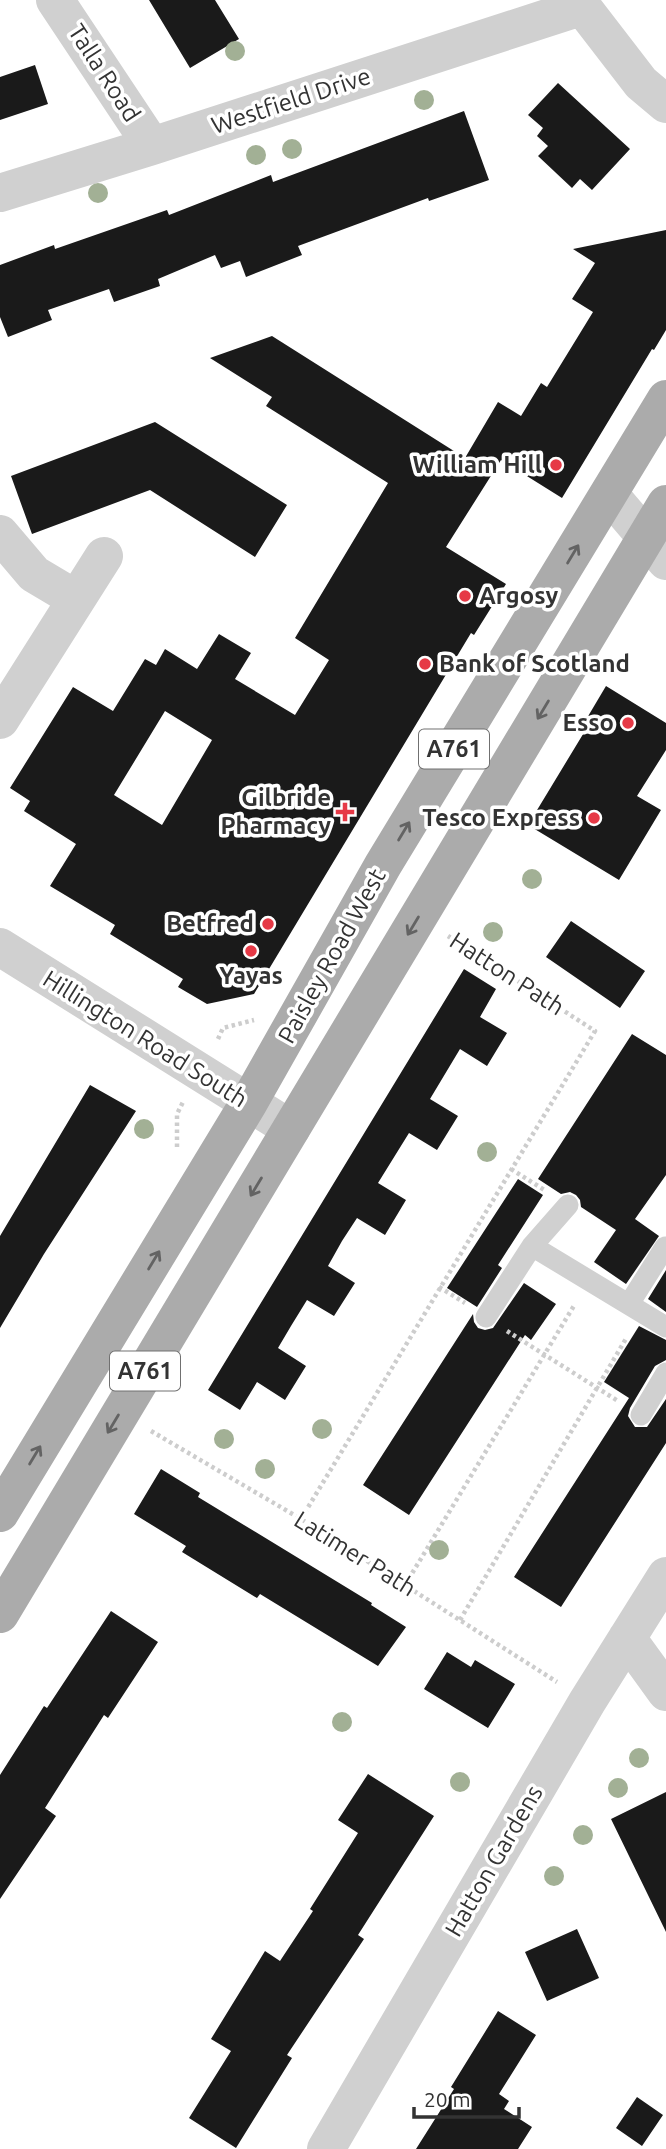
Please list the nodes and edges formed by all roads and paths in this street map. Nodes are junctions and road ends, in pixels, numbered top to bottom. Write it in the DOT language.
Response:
graph roads {
  1 [pos="55,0"];
  2 [pos="579,4"];
  3 [pos="666,104"];
  4 [pos="152,146"];
  5 [pos="0,192"];
  6 [pos="666,399"];
  7 [pos="610,495"];
  8 [pos="666,504"];
  9 [pos="0,534"];
  10 [pos="657,548"];
  11 [pos="104,556"];
  12 [pos="76,599"];
  13 [pos="0,720"];
  14 [pos="418,916"];
  15 [pos="0,947"];
  16 [pos="248,1104"];
  17 [pos="291,1129"];
  18 [pos="511,1169"];
  19 [pos="568,1205"];
  20 [pos="532,1246"];
  21 [pos="665,1247"];
  22 [pos="589,1280"];
  23 [pos="439,1287"];
  24 [pos="635,1308"];
  25 [pos="486,1317"];
  26 [pos="666,1327"];
  27 [pos="545,1354"];
  28 [pos="666,1373"];
  29 [pos="596,1386"];
  30 [pos="118,1415"];
  31 [pos="641,1415"];
  32 [pos="0,1513"];
  33 [pos="301,1519"];
  34 [pos="666,1576"];
  35 [pos="405,1585"];
  36 [pos="0,1614"];
  37 [pos="460,1620"];
  38 [pos="627,1638"];
  39 [pos="666,1692"];
  40 [pos="587,1702"];
  41 [pos="326,2149"];
  1 -- 4 [label="street, Talla Road"];
  2 -- 3 [label="street"];
  2 -- 4 [label="street, Westfield Drive"];
  4 -- 5 [label="street, Westfield Drive"];
  6 -- 7 [label="main road, Paisley Road West / A761"];
  7 -- 10 [label="street"];
  16 -- 7 [label="main road, Paisley Road West / A761, one-way"];
  8 -- 10 [label="main road, Paisley Road West / A761"];
  9 -- 12 [label="street"];
  10 -- 14 [label="main road, Paisley Road West / A761, one-way"];
  11 -- 12 [label="street"];
  12 -- 13 [label="street"];
  14 -- 17 [label="main road, Paisley Road West / A761, one-way"];
  14 -- 18 [label="path, Hatton Path"];
  15 -- 16 [label="street, Hillington Road South"];
  16 -- 17 [label="street, Hillington Road South"];
  32 -- 16 [label="main road, Paisley Road West / A761, one-way"];
  17 -- 30 [label="main road, Paisley Road West / A761, one-way"];
  18 -- 19 [label="path"];
  18 -- 23 [label="path"];
  19 -- 20 [label="lane"];
  20 -- 22 [label="lane"];
  20 -- 25 [label="lane"];
  21 -- 24 [label="lane"];
  22 -- 24 [label="lane"];
  22 -- 27 [label="path"];
  23 -- 25 [label="path"];
  23 -- 33 [label="path"];
  24 -- 26 [label="lane"];
  24 -- 29 [label="path"];
  25 -- 27 [label="path"];
  27 -- 29 [label="path"];
  27 -- 35 [label="path"];
  28 -- 31 [label="lane"];
  29 -- 31 [label="path"];
  29 -- 37 [label="path"];
  30 -- 33 [label="path, Latimer Path"];
  30 -- 36 [label="main road, Paisley Road West / A761, one-way"];
  33 -- 35 [label="path, Latimer Path"];
  34 -- 38 [label="street, Hatton Gardens"];
  35 -- 37 [label="path, Latimer Path"];
  37 -- 40 [label="path, Latimer Path"];
  38 -- 39 [label="street"];
  38 -- 40 [label="street, Hatton Gardens"];
  40 -- 41 [label="street, Hatton Gardens"];
}
